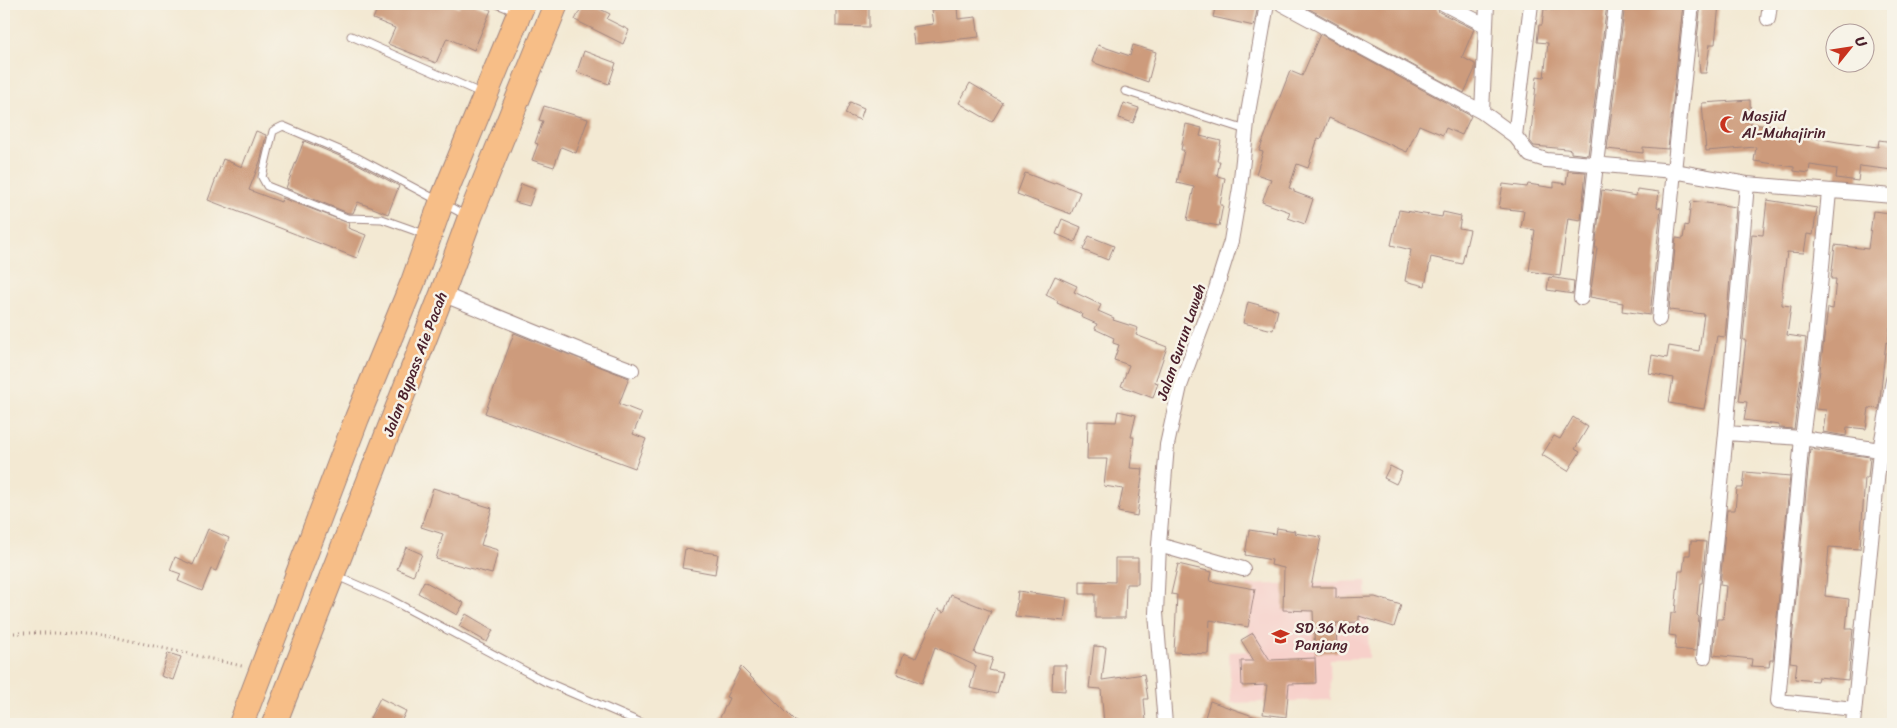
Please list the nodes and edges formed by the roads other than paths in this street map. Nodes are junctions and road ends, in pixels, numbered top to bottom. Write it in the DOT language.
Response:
graph roads {
  1 [pos="497,4"];
  2 [pos="556,4"];
  3 [pos="1267,4"];
  4 [pos="1282,4"];
  5 [pos="1444,4"];
  6 [pos="1487,4"];
  7 [pos="1532,4"];
  8 [pos="1616,4"];
  9 [pos="1692,4"];
  10 [pos="1770,4"];
  11 [pos="521,9"];
  12 [pos="1768,19"];
  13 [pos="1485,25"];
  14 [pos="351,36"];
  15 [pos="1125,91"];
  16 [pos="486,95"];
  17 [pos="1482,112"];
  18 [pos="1246,130"];
  19 [pos="1516,136"];
  20 [pos="1596,164"];
  21 [pos="1674,171"];
  22 [pos="1747,184"];
  23 [pos="1829,192"];
  24 [pos="1893,196"];
  25 [pos="441,203"];
  26 [pos="470,218"];
  27 [pos="428,235"];
  28 [pos="442,294"];
  29 [pos="1582,298"];
  30 [pos="1659,319"];
  31 [pos="632,370"];
  32 [pos="1893,380"];
  33 [pos="1892,400"];
  34 [pos="1726,433"];
  35 [pos="1802,438"];
  36 [pos="1880,450"];
  37 [pos="1159,545"];
  38 [pos="1243,569"];
  39 [pos="332,574"];
  40 [pos="1704,656"];
  41 [pos="1854,709"];
  42 [pos="241,724"];
  43 [pos="274,724"];
  44 [pos="644,724"];
  45 [pos="1165,724"];
  46 [pos="1853,724"];
  1 -- 11 [label="lane"];
  2 -- 26 [label="highway, Jalan Bypass Aie Pacah"];
  3 -- 18 [label="street, Jalan Gurun Laweh"];
  4 -- 17 [label="street"];
  5 -- 13 [label="street"];
  6 -- 13 [label="street"];
  7 -- 19 [label="street"];
  8 -- 20 [label="street"];
  9 -- 21 [label="street"];
  10 -- 12 [label="street"];
  11 -- 16 [label="highway"];
  13 -- 17 [label="street"];
  14 -- 16 [label="lane"];
  15 -- 18 [label="lane"];
  16 -- 25 [label="highway"];
  17 -- 19 [label="street"];
  18 -- 37 [label="street, Jalan Gurun Laweh"];
  19 -- 20 [label="street"];
  20 -- 21 [label="street"];
  20 -- 29 [label="street"];
  21 -- 22 [label="street"];
  21 -- 30 [label="street"];
  22 -- 23 [label="street"];
  22 -- 34 [label="street"];
  23 -- 24 [label="street"];
  23 -- 35 [label="street"];
  25 -- 26 [label="lane"];
  25 -- 27 [label="highway"];
  25 -- 27 [label="lane"];
  26 -- 28 [label="highway, Jalan Bypass Aie Pacah"];
  27 -- 42 [label="highway"];
  28 -- 31 [label="street"];
  28 -- 39 [label="highway, Jalan Bypass Aie Pacah"];
  32 -- 33 [label="street"];
  33 -- 36 [label="street"];
  34 -- 35 [label="street"];
  34 -- 40 [label="street"];
  35 -- 36 [label="street"];
  35 -- 41 [label="street"];
  36 -- 41 [label="street"];
  37 -- 38 [label="street"];
  37 -- 45 [label="street, Jalan Gurun Laweh"];
  39 -- 43 [label="highway, Jalan Bypass Aie Pacah"];
  39 -- 44 [label="lane"];
  41 -- 46 [label="street"];
}
